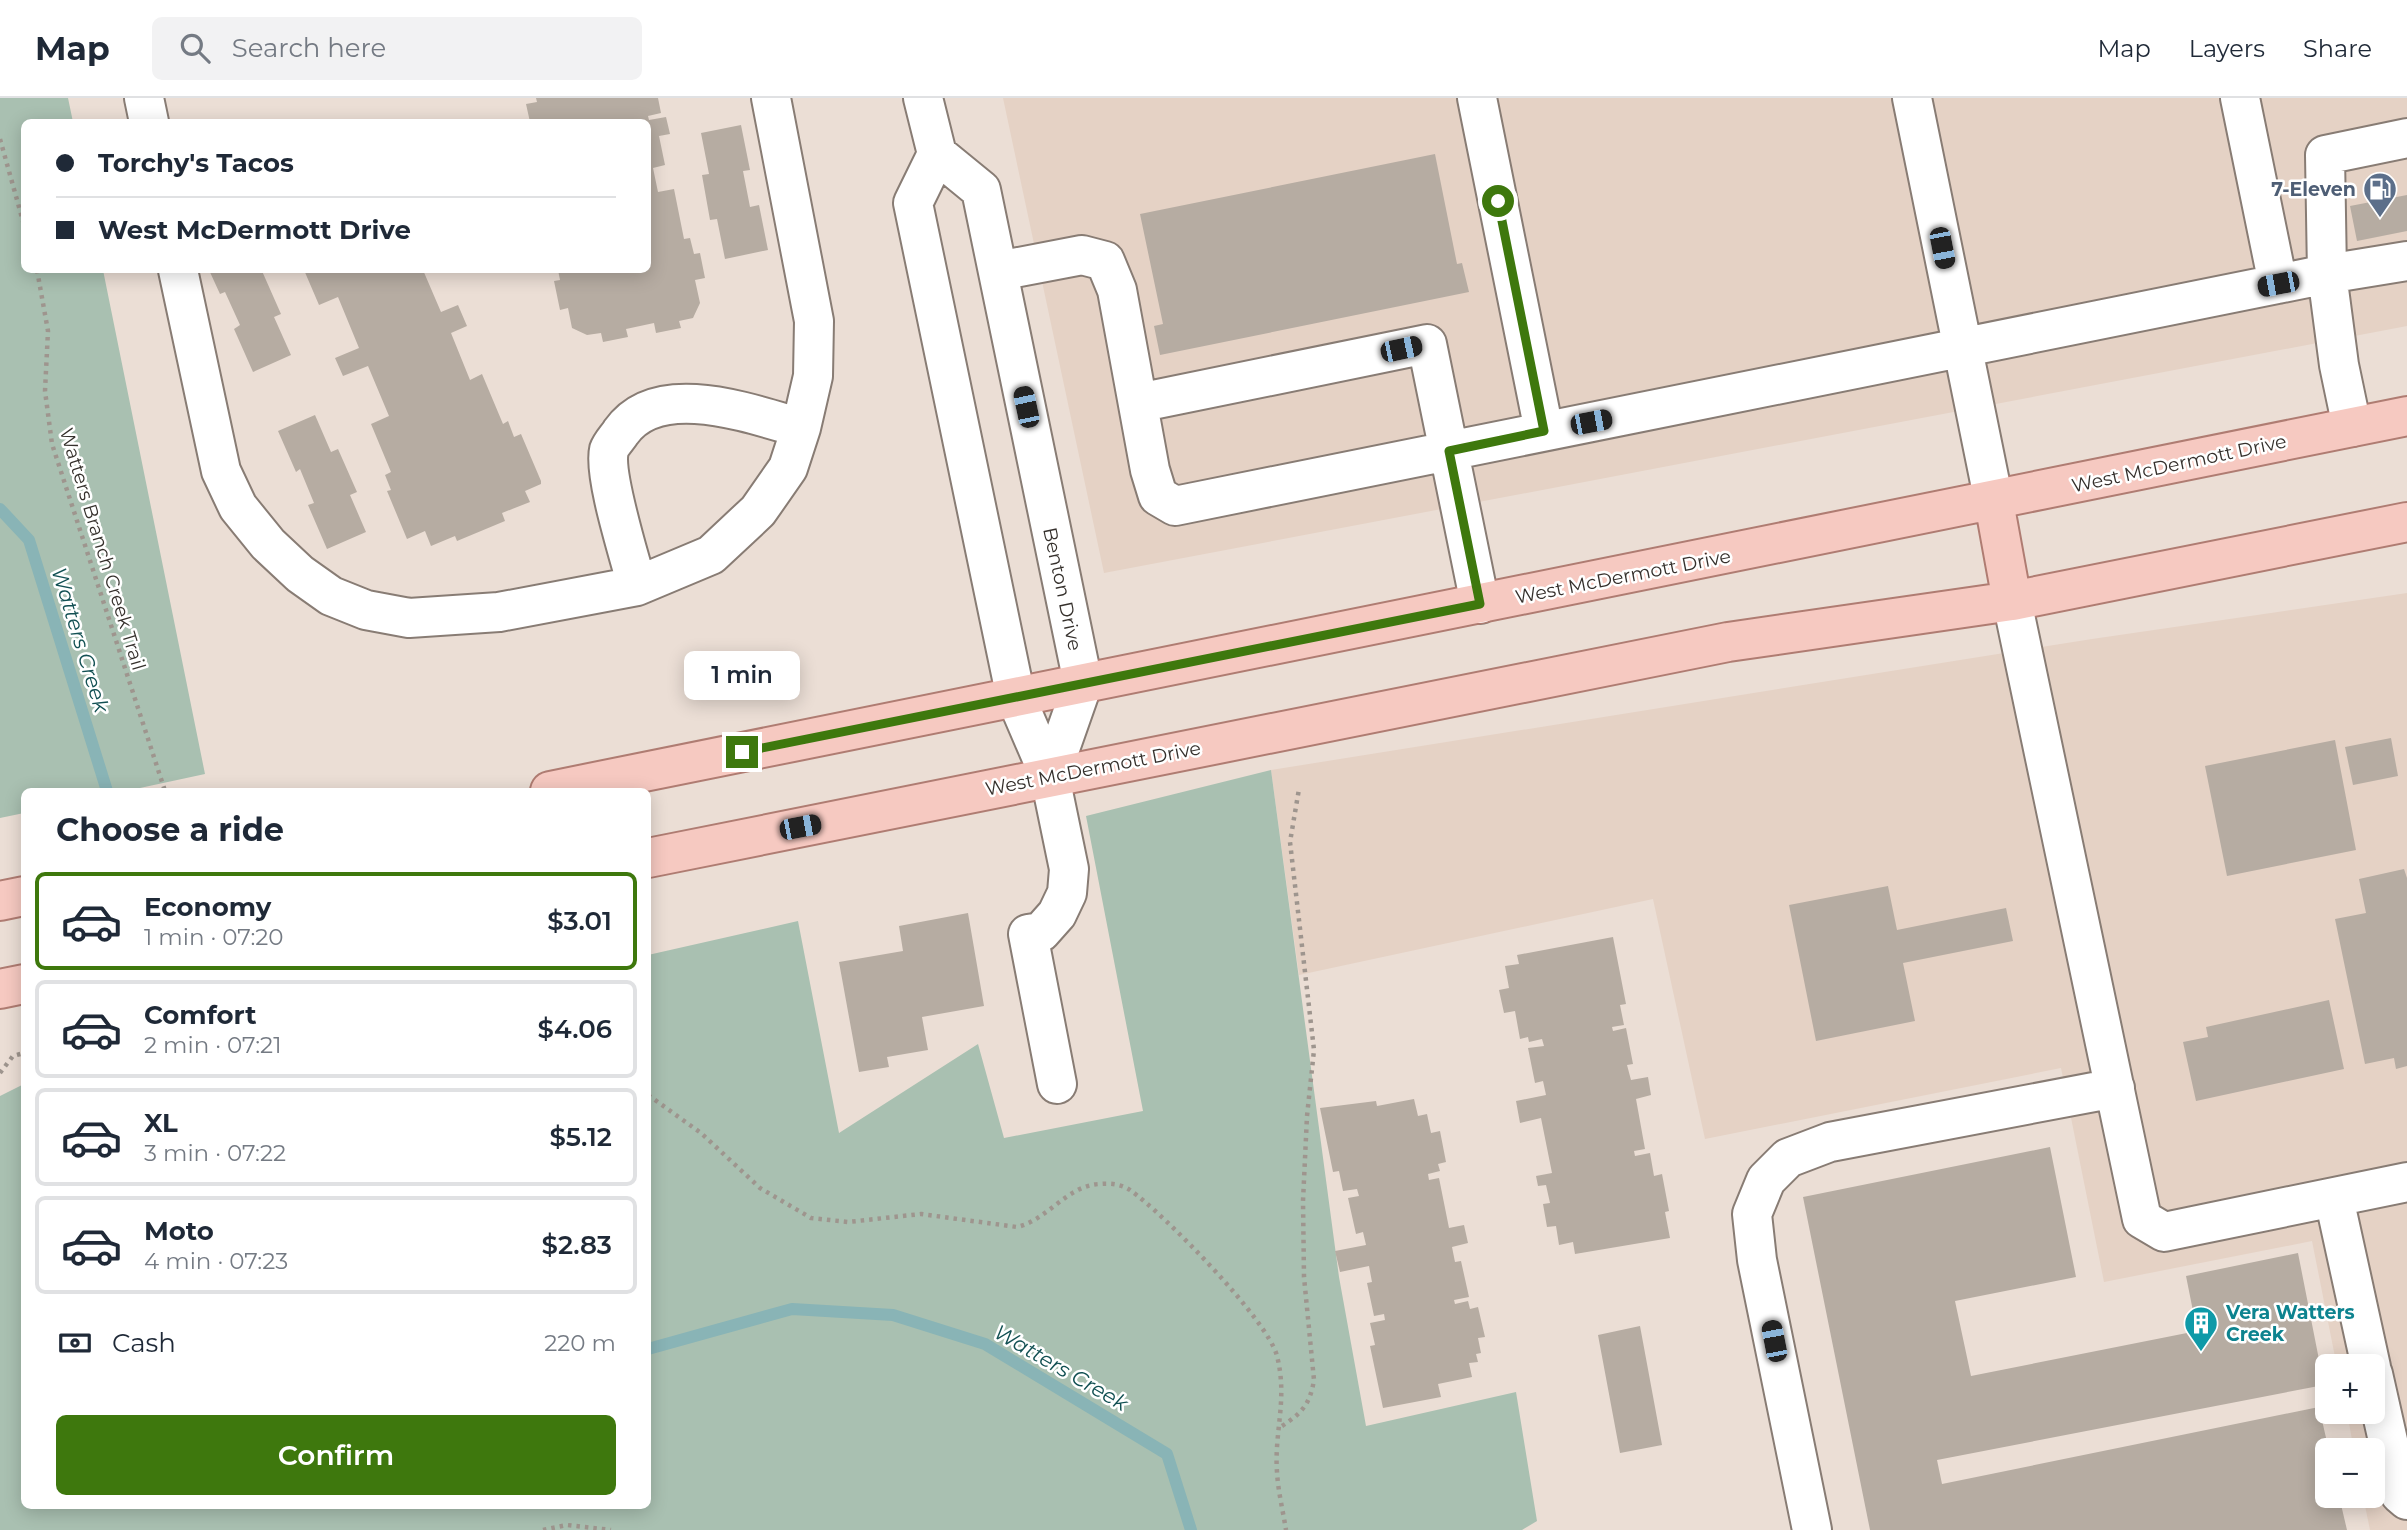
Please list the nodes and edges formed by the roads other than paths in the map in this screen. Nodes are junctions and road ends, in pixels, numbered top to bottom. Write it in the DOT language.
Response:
graph roads {
  1 [pos="144,98"];
  2 [pos="771,98"];
  3 [pos="923,98"];
  4 [pos="1477,98"];
  5 [pos="1912,98"];
  6 [pos="2240,98"];
  7 [pos="148,119"];
  8 [pos="2407,138"];
  9 [pos="937,154"];
  10 [pos="2407,261"];
  11 [pos="998,271"];
  12 [pos="179,273"];
  13 [pos="2327,274"];
  14 [pos="2278,284"];
  15 [pos="1963,347"];
  16 [pos="1138,403"];
  17 [pos="2407,416"];
  18 [pos="2352,427"];
  19 [pos="802,428"];
  20 [pos="1544,431"];
  21 [pos="1449,451"];
  22 [pos="1994,502"];
  23 [pos="2407,522"];
  24 [pos="637,586"];
  25 [pos="2012,601"];
  26 [pos="1480,604"];
  27 [pos="1083,683"];
  28 [pos="1016,698"];
  29 [pos="1050,777"];
  30 [pos="565,788"];
  31 [pos="651,857"];
  32 [pos="21,897"];
  33 [pos="0,901"];
  34 [pos="1057,1084"];
  35 [pos="2115,1088"];
  36 [pos="2407,1182"];
  37 [pos="2334,1198"];
  38 [pos="2368,1354"];
  39 [pos="2385,1424"];
  40 [pos="2405,1508"];
  41 [pos="1812,1530"];
  1 -- 7 [label="street"];
  2 -- 19 [label="street"];
  3 -- 9 [label="street"];
  4 -- 20 [label="street"];
  5 -- 15 [label="street"];
  6 -- 14 [label="street"];
  8 -- 13 [label="street"];
  9 -- 11 [label="street, Benton Drive"];
  9 -- 28 [label="street"];
  10 -- 13 [label="street"];
  11 -- 16 [label="street"];
  11 -- 27 [label="street, Benton Drive"];
  12 -- 24 [label="street"];
  13 -- 14 [label="street"];
  13 -- 18 [label="street"];
  14 -- 15 [label="street"];
  15 -- 20 [label="street"];
  15 -- 22 [label="street"];
  16 -- 21 [label="street"];
  16 -- 21 [label="street"];
  17 -- 18 [label="main road, West McDermott Drive"];
  18 -- 22 [label="main road, West McDermott Drive"];
  19 -- 24 [label="street"];
  19 -- 24 [label="street"];
  20 -- 21 [label="street"];
  21 -- 26 [label="street"];
  22 -- 25 [label="main road"];
  22 -- 26 [label="main road, West McDermott Drive"];
  23 -- 25 [label="main road, West McDermott Drive"];
  25 -- 29 [label="main road, West McDermott Drive"];
  25 -- 35 [label="street"];
  26 -- 27 [label="main road, West McDermott Drive"];
  27 -- 28 [label="main road, West McDermott Drive"];
  27 -- 29 [label="street"];
  28 -- 29 [label="street"];
  28 -- 30 [label="main road, West McDermott Drive"];
  29 -- 31 [label="main road, West McDermott Drive"];
  29 -- 34 [label="street"];
  32 -- 33 [label="main road"];
  35 -- 37 [label="street"];
  35 -- 41 [label="street"];
  36 -- 37 [label="street"];
  37 -- 38 [label="street"];
  39 -- 40 [label="street"];
}
